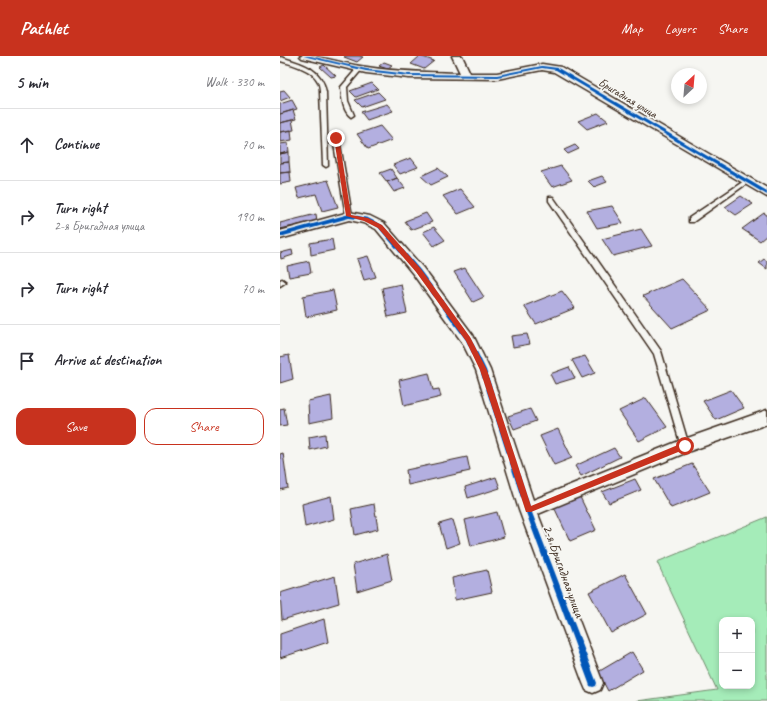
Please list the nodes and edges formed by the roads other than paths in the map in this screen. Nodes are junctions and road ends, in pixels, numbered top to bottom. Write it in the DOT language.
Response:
graph roads {
  1 [pos="305,56"];
  2 [pos="457,56"];
  3 [pos="280,58"];
  4 [pos="360,68"];
  5 [pos="466,76"];
  6 [pos="351,115"];
  7 [pos="336,138"];
  8 [pos="326,165"];
  9 [pos="747,181"];
  10 [pos="767,193"];
  11 [pos="551,199"];
  12 [pos="349,216"];
  13 [pos="691,220"];
  14 [pos="280,235"];
  15 [pos="767,417"];
  16 [pos="685,446"];
  17 [pos="528,510"];
  18 [pos="593,683"];
  1 -- 4 [label="street, Бригадная улица"];
  2 -- 5 [label="street"];
  3 -- 8 [label="lane"];
  4 -- 5 [label="street, Бригадная улица"];
  4 -- 6 [label="lane"];
  5 -- 9 [label="street, Бригадная улица"];
  7 -- 12 [label="lane"];
  9 -- 10 [label="street, Бригадная улица"];
  9 -- 13 [label="lane"];
  11 -- 16 [label="lane"];
  12 -- 14 [label="street, 2-я Бригадная улица"];
  12 -- 17 [label="street, 2-я Бригадная улица"];
  15 -- 16 [label="street"];
  16 -- 17 [label="street"];
  17 -- 18 [label="street, 2-я Бригадная улица"];
}
